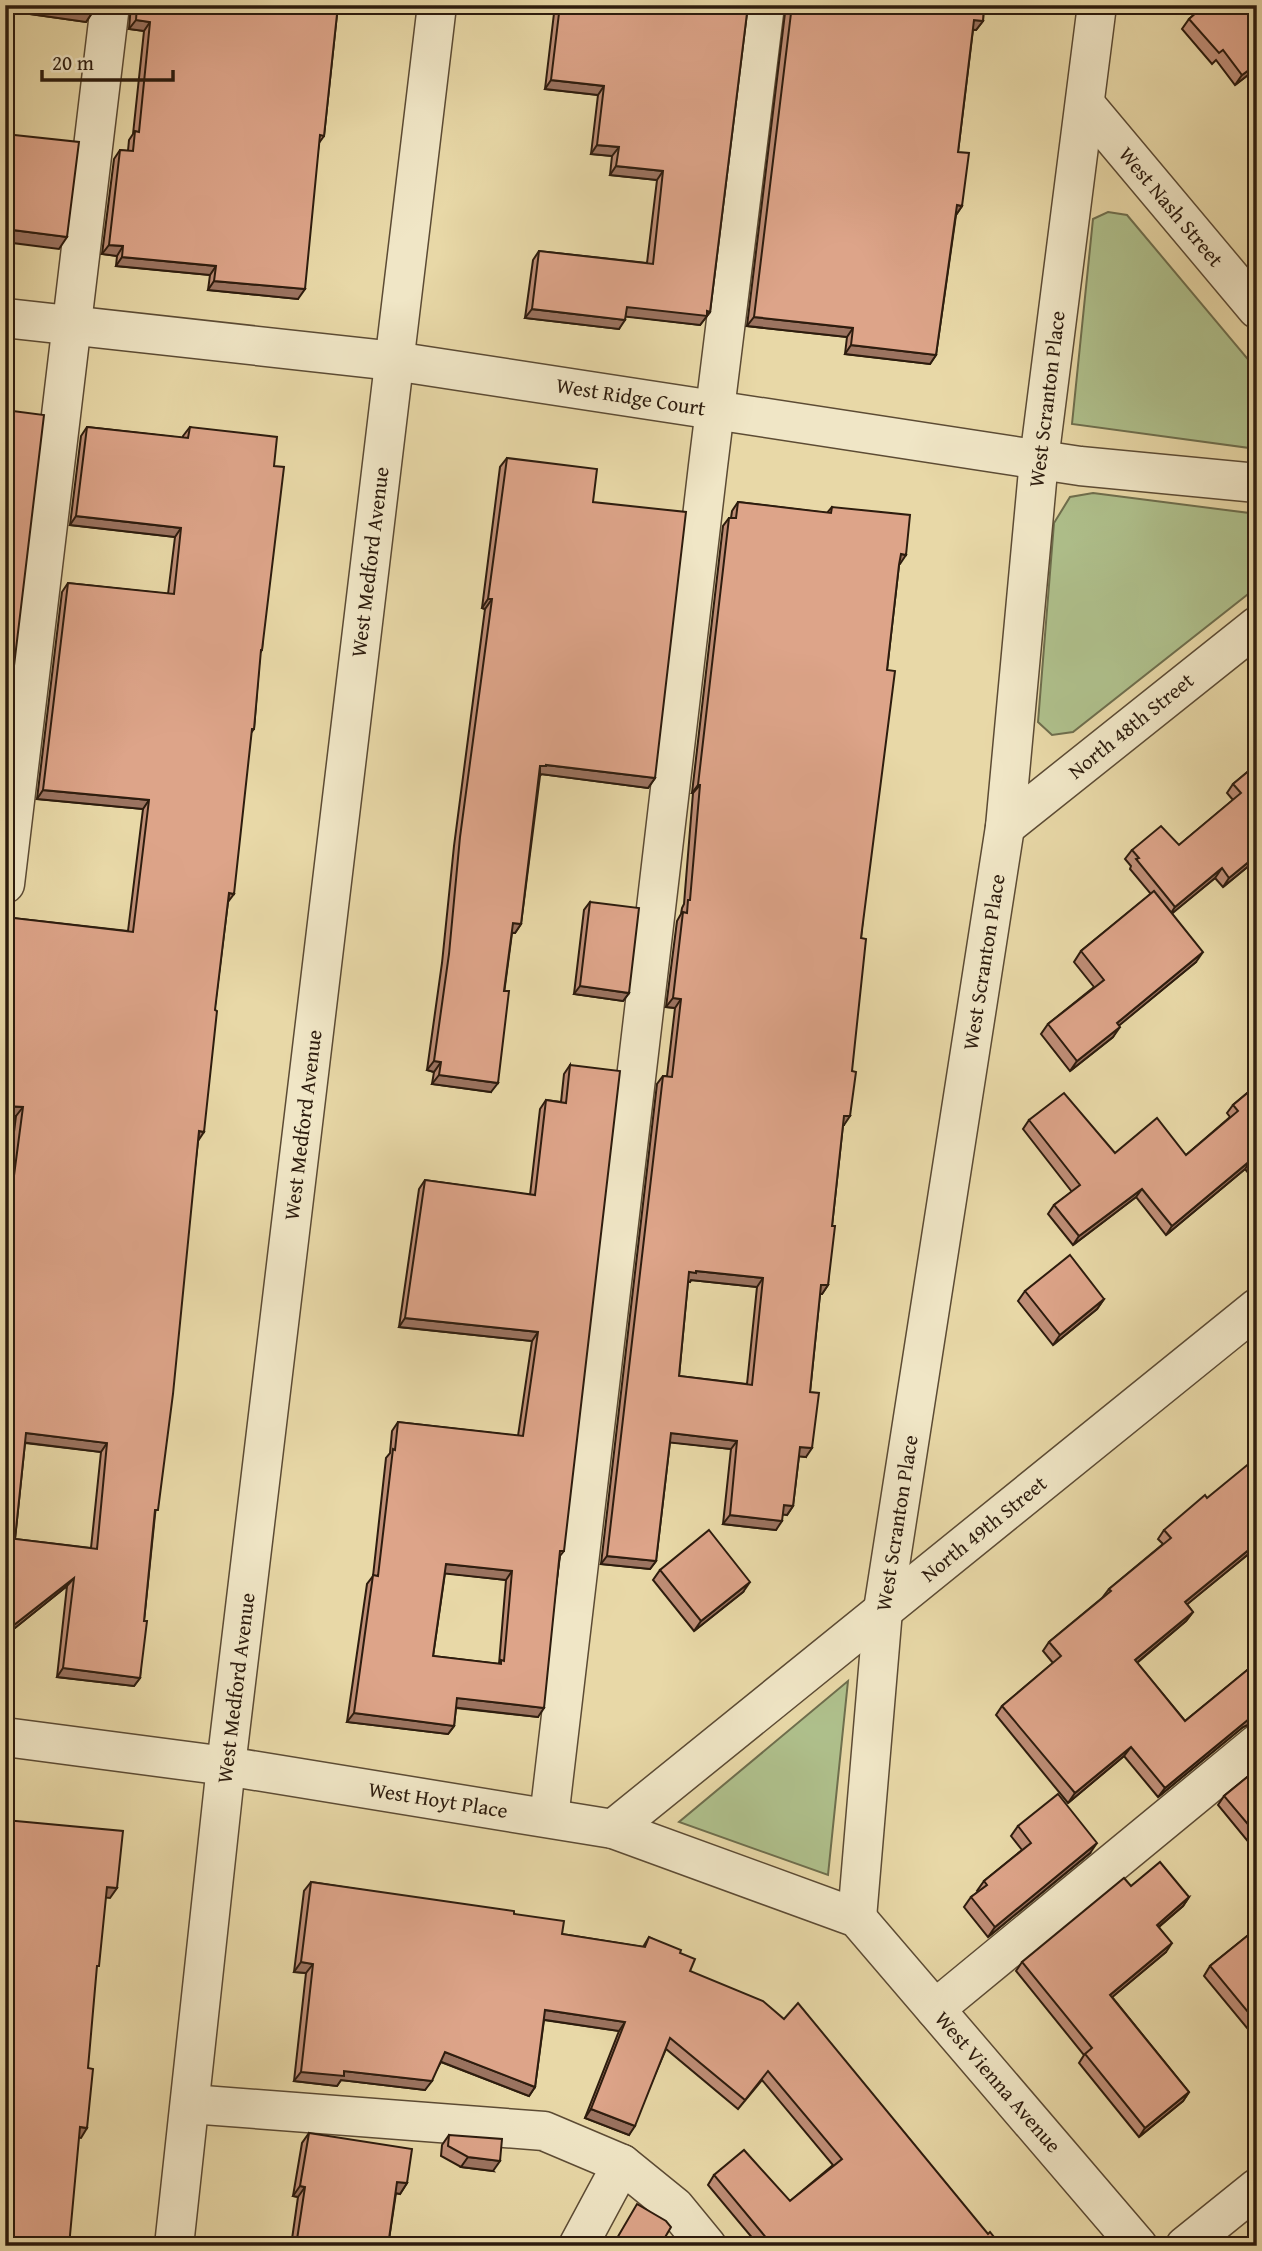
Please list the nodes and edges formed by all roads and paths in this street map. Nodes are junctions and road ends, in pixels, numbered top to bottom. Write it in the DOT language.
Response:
graph roads {
  1 [pos="110,5"];
  2 [pos="438,5"];
  3 [pos="765,5"];
  4 [pos="1097,5"];
  5 [pos="1085,104"];
  6 [pos="1257,309"];
  7 [pos="5,318"];
  8 [pos="71,325"];
  9 [pos="394,361"];
  10 [pos="715,410"];
  11 [pos="1039,460"];
  12 [pos="1257,484"];
  13 [pos="1257,626"];
  14 [pos="1005,827"];
  15 [pos="5,884"];
  16 [pos="1257,1308"];
  17 [pos="883,1610"];
  18 [pos="5,1737"];
  19 [pos="1257,1744"];
  20 [pos="226,1766"];
  21 [pos="549,1818"];
  22 [pos="613,1829"];
  23 [pos="857,1918"];
  24 [pos="935,2009"];
  25 [pos="190,2104"];
  26 [pos="622,2164"];
  27 [pos="1257,2188"];
  28 [pos="174,2246"];
  29 [pos="578,2246"];
  30 [pos="707,2246"];
  31 [pos="1138,2246"];
  32 [pos="1185,2246"];
  1 -- 8 [label="street"];
  2 -- 9 [label="street, West Medford Avenue"];
  3 -- 10 [label="street"];
  4 -- 5 [label="street, West Scranton Place"];
  5 -- 6 [label="street, West Nash Street"];
  5 -- 11 [label="street, West Scranton Place"];
  7 -- 8 [label="street, West Ridge Court"];
  8 -- 9 [label="street, West Ridge Court"];
  8 -- 15 [label="street"];
  9 -- 10 [label="street, West Ridge Court"];
  9 -- 20 [label="street, West Medford Avenue"];
  10 -- 11 [label="street, West Ridge Court"];
  10 -- 21 [label="street"];
  11 -- 12 [label="street, West Ridge Court"];
  11 -- 14 [label="street, West Scranton Place"];
  13 -- 14 [label="street, North 48th Street"];
  14 -- 17 [label="street, West Scranton Place"];
  16 -- 17 [label="street, North 49th Street"];
  17 -- 22 [label="street, North 49th Street"];
  17 -- 23 [label="street, West Scranton Place"];
  18 -- 20 [label="street, West Hoyt Place"];
  19 -- 24 [label="street"];
  20 -- 21 [label="street, West Hoyt Place"];
  20 -- 25 [label="street, West Medford Avenue"];
  21 -- 22 [label="street, West Hoyt Place"];
  22 -- 23 [label="street, West Hoyt Place"];
  23 -- 24 [label="street, West Vienna Avenue"];
  24 -- 31 [label="street, West Vienna Avenue"];
  25 -- 26 [label="street"];
  25 -- 28 [label="street, West Medford Avenue"];
  26 -- 29 [label="street"];
  26 -- 30 [label="street"];
  27 -- 32 [label="street"];
}
